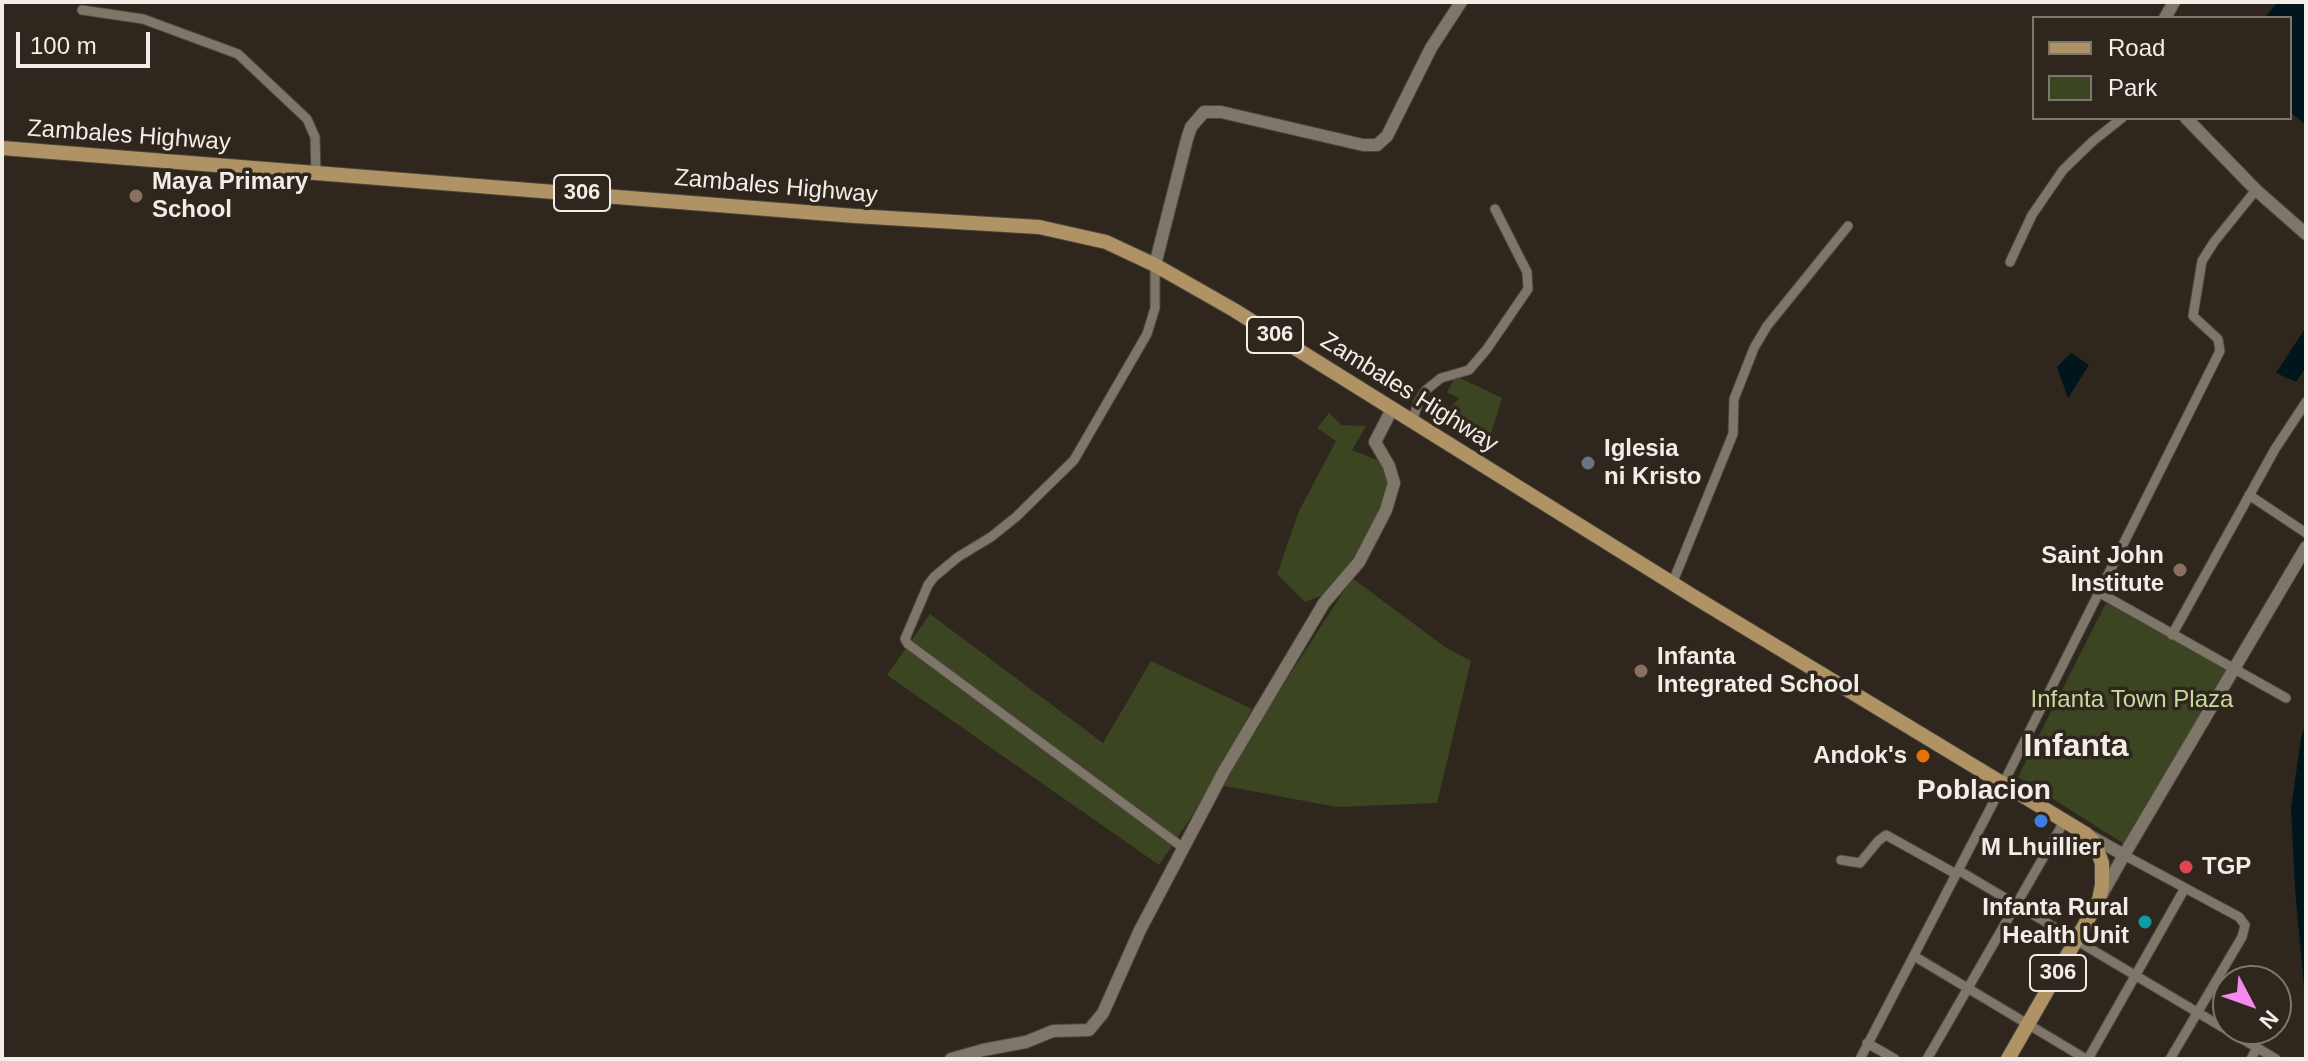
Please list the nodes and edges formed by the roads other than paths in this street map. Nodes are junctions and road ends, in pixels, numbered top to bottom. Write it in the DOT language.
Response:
graph roads {
  1 [pos="1461,2"];
  2 [pos="82,10"];
  3 [pos="2119,120"];
  4 [pos="2188,120"];
  5 [pos="2,148"];
  6 [pos="316,173"];
  7 [pos="2256,190"];
  8 [pos="1495,209"];
  9 [pos="1848,226"];
  10 [pos="2306,234"];
  11 [pos="2010,262"];
  12 [pos="1155,265"];
  13 [pos="2306,402"];
  14 [pos="1392,409"];
  15 [pos="1412,422"];
  16 [pos="2249,495"];
  17 [pos="2306,533"];
  18 [pos="2306,547"];
  19 [pos="1672,584"];
  20 [pos="2100,593"];
  21 [pos="2172,635"];
  22 [pos="2233,668"];
  23 [pos="2286,698"];
  24 [pos="2003,784"];
  25 [pos="2065,820"];
  26 [pos="2086,834"];
  27 [pos="1182,847"];
  28 [pos="2124,855"];
  29 [pos="1841,860"];
  30 [pos="1957,872"];
  31 [pos="2185,888"];
  32 [pos="2099,900"];
  33 [pos="2015,904"];
  34 [pos="2076,943"];
  35 [pos="1914,956"];
  36 [pos="2136,977"];
  37 [pos="1967,988"];
  38 [pos="2197,1013"];
  39 [pos="2028,1024"];
  40 [pos="1867,1043"];
  41 [pos="2257,1048"];
  42 [pos="951,1059"];
  43 [pos="1860,1059"];
  44 [pos="1895,1059"];
  45 [pos="1927,1059"];
  46 [pos="2008,1059"];
  47 [pos="2087,1059"];
  48 [pos="2170,1059"];
  49 [pos="2251,1059"];
  50 [pos="2276,1059"];
  1 -- 12 [label="street"];
  2 -- 6 [label="street"];
  3 -- 11 [label="street"];
  4 -- 7 [label="street"];
  5 -- 6 [label="main road, Zambales Highway / 306"];
  6 -- 12 [label="main road, Zambales Highway / 306"];
  7 -- 10 [label="street"];
  7 -- 20 [label="street"];
  8 -- 15 [label="street"];
  9 -- 19 [label="street"];
  12 -- 14 [label="main road, Zambales Highway / 306"];
  12 -- 27 [label="street"];
  13 -- 16 [label="street"];
  14 -- 15 [label="main road, Zambales Highway / 306"];
  14 -- 27 [label="street"];
  15 -- 19 [label="main road, Zambales Highway / 306"];
  16 -- 17 [label="street"];
  16 -- 21 [label="street"];
  18 -- 22 [label="street"];
  19 -- 24 [label="main road, Zambales Highway / 306"];
  20 -- 21 [label="street"];
  20 -- 24 [label="street"];
  21 -- 22 [label="street"];
  22 -- 23 [label="street"];
  22 -- 28 [label="street"];
  24 -- 25 [label="main road, Zambales Highway / 306"];
  24 -- 30 [label="street"];
  25 -- 26 [label="main road, Zambales Highway / 306"];
  25 -- 33 [label="street"];
  26 -- 28 [label="street"];
  26 -- 32 [label="main road, 306"];
  27 -- 42 [label="street"];
  28 -- 31 [label="street"];
  28 -- 32 [label="street"];
  29 -- 30 [label="street"];
  30 -- 33 [label="street"];
  30 -- 35 [label="street"];
  31 -- 36 [label="street"];
  31 -- 38 [label="street"];
  32 -- 34 [label="main road, 306"];
  33 -- 34 [label="street"];
  33 -- 37 [label="street"];
  34 -- 36 [label="street"];
  34 -- 39 [label="main road, 306"];
  35 -- 37 [label="street"];
  35 -- 40 [label="street"];
  36 -- 38 [label="street"];
  36 -- 47 [label="street"];
  37 -- 39 [label="street"];
  37 -- 45 [label="street"];
  38 -- 41 [label="street"];
  38 -- 48 [label="street"];
  39 -- 46 [label="main road, 306"];
  39 -- 47 [label="street"];
  40 -- 43 [label="street"];
  40 -- 44 [label="street"];
  41 -- 49 [label="street"];
  41 -- 50 [label="street"];
}
